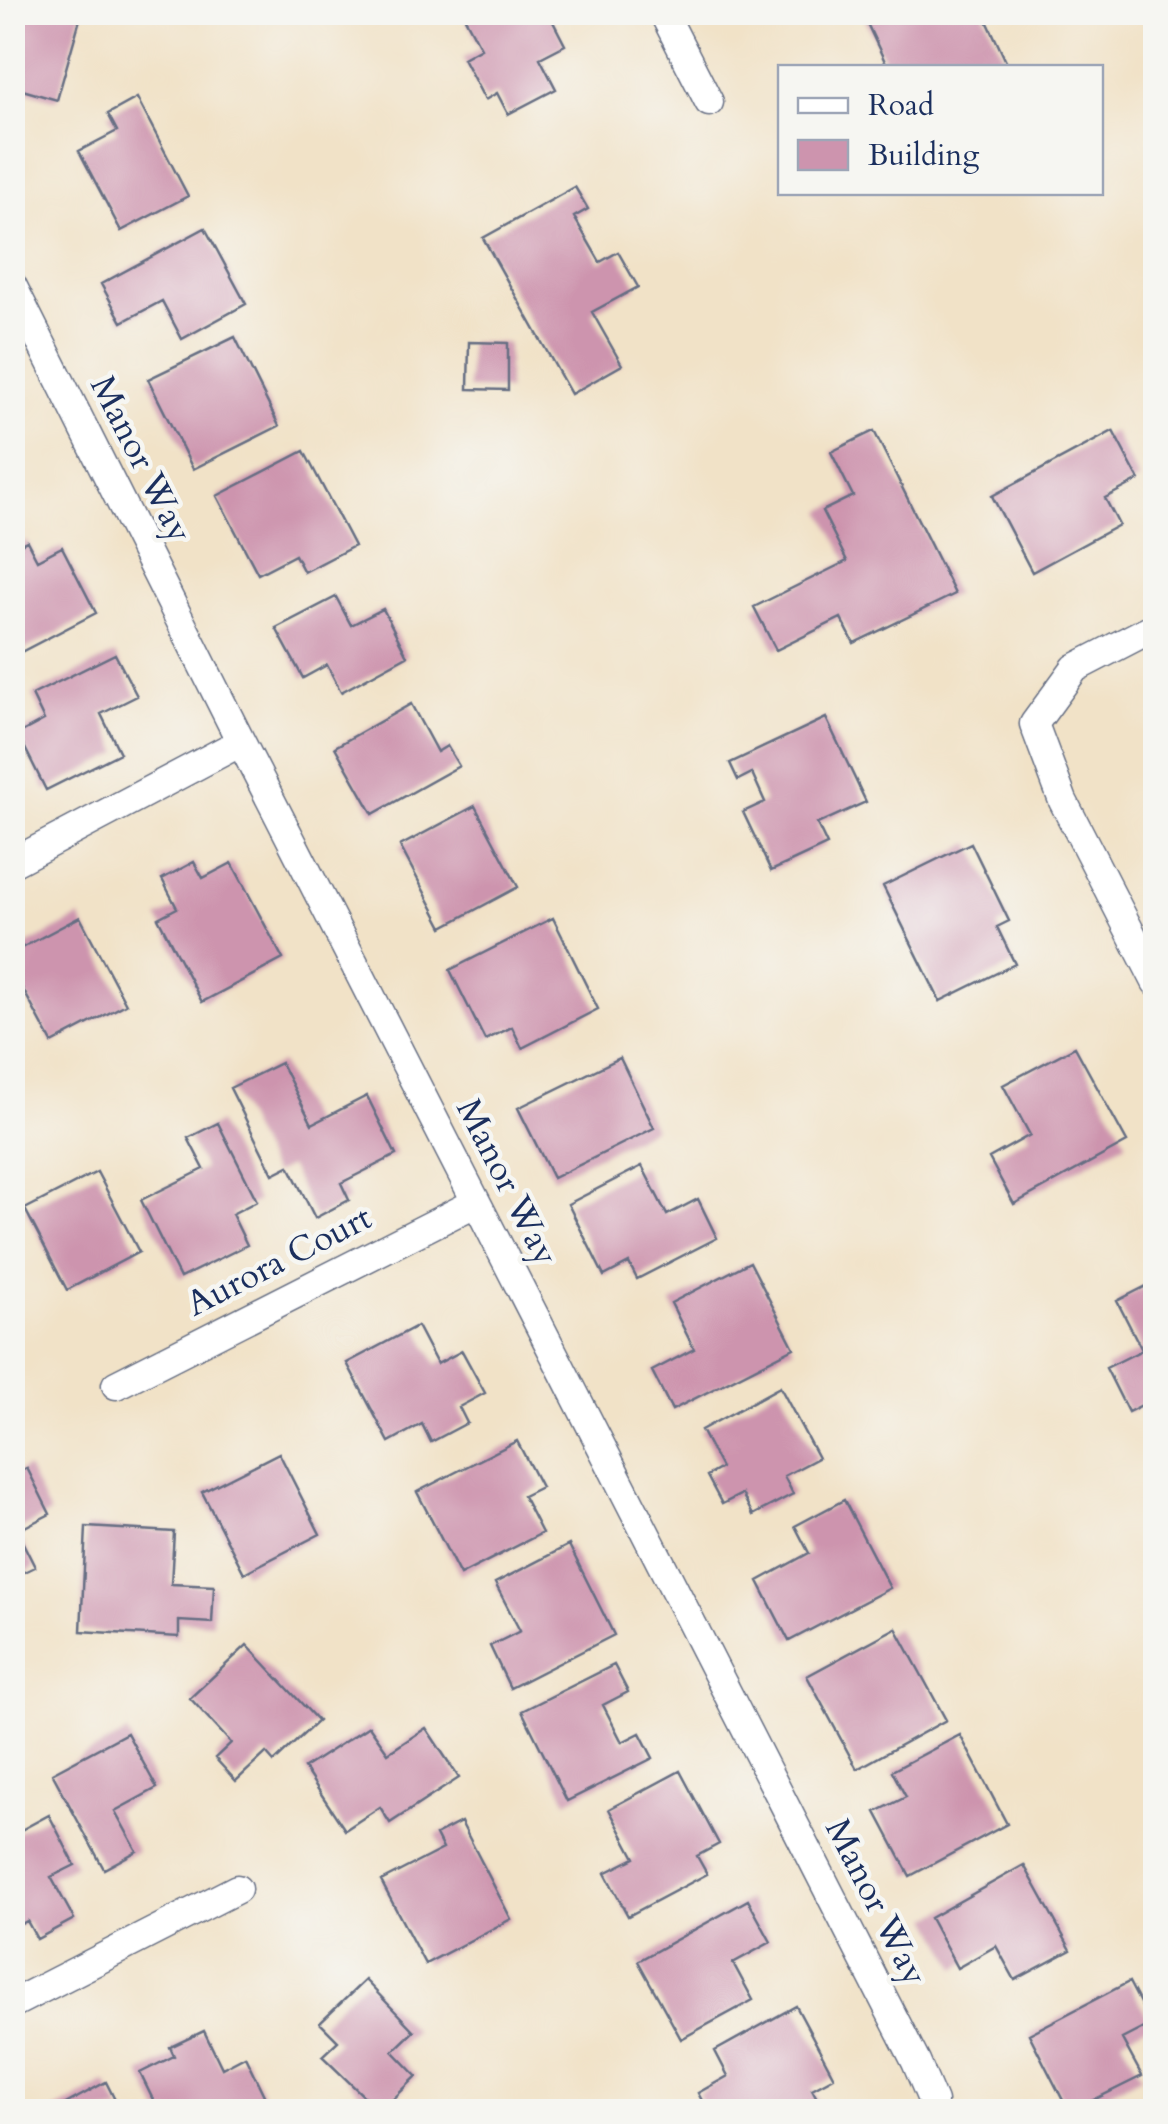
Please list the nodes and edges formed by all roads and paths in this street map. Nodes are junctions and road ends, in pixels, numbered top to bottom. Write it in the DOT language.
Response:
graph roads {
  1 [pos="663,12"];
  2 [pos="709,102"];
  3 [pos="12,285"];
  4 [pos="1156,626"];
  5 [pos="241,742"];
  6 [pos="12,863"];
  7 [pos="1156,982"];
  8 [pos="475,1203"];
  9 [pos="116,1385"];
  10 [pos="237,1890"];
  11 [pos="12,2004"];
  12 [pos="931,2112"];
  1 -- 2 [label="street"];
  3 -- 5 [label="street, Manor Way"];
  4 -- 7 [label="street"];
  5 -- 6 [label="street"];
  5 -- 8 [label="street, Manor Way"];
  8 -- 9 [label="street, Aurora Court"];
  8 -- 12 [label="street, Manor Way"];
  10 -- 11 [label="street"];
}
